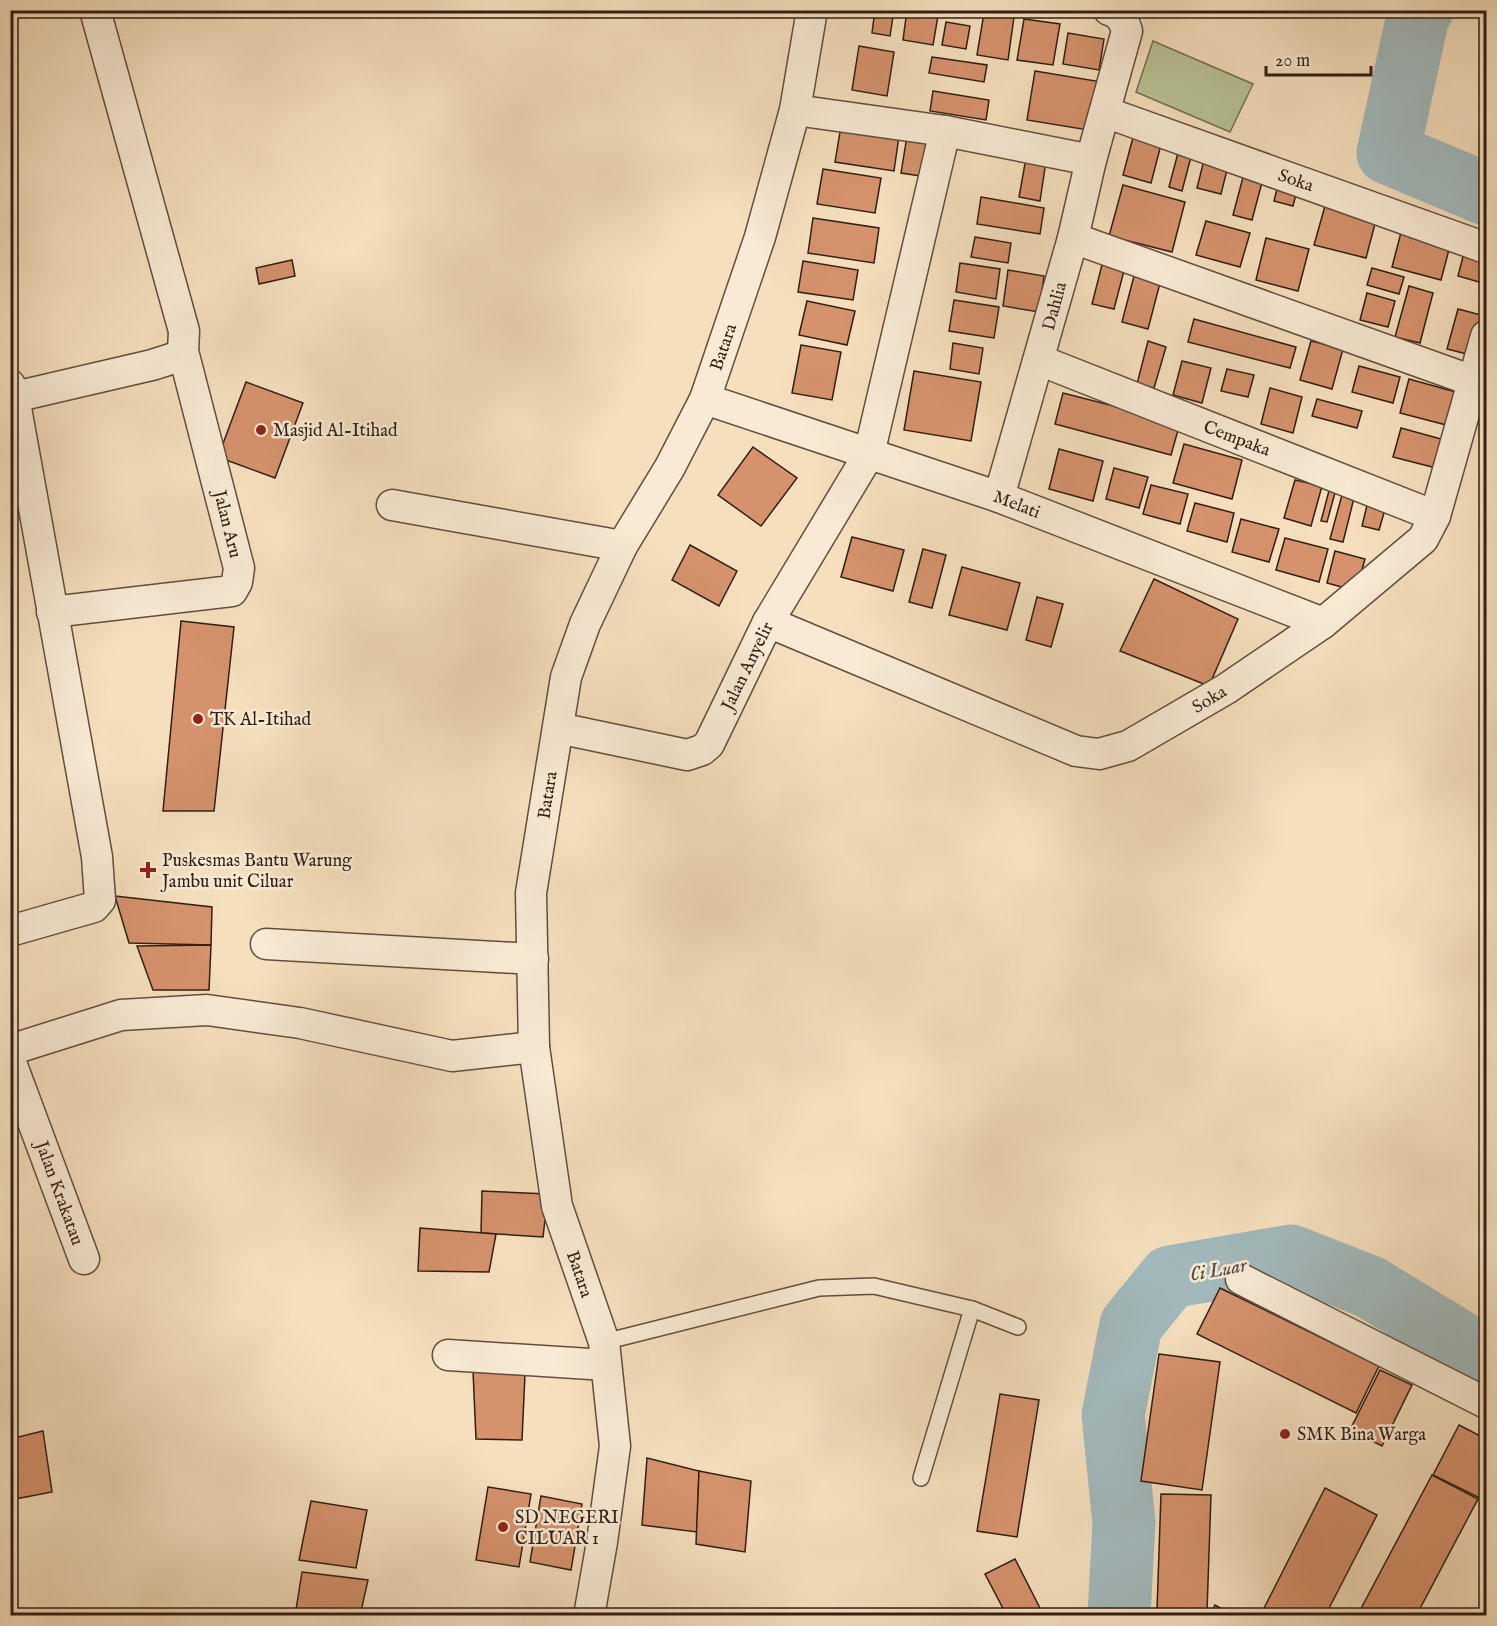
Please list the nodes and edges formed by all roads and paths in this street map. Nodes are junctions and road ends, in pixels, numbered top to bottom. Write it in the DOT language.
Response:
graph roads {
  1 [pos="95,10"];
  2 [pos="812,10"];
  3 [pos="1109,10"];
  4 [pos="795,110"];
  5 [pos="1105,112"];
  6 [pos="945,131"];
  7 [pos="1091,160"];
  8 [pos="1073,238"];
  9 [pos="1486,248"];
  10 [pos="1486,336"];
  11 [pos="183,351"];
  12 [pos="1039,360"];
  13 [pos="1473,381"];
  14 [pos="12,394"];
  15 [pos="705,399"];
  16 [pos="869,454"];
  17 [pos="999,497"];
  18 [pos="392,505"];
  19 [pos="1435,516"];
  20 [pos="622,546"];
  21 [pos="52,612"];
  22 [pos="768,622"];
  23 [pos="1323,623"];
  24 [pos="558,728"];
  25 [pos="10,931"];
  26 [pos="266,944"];
  27 [pos="533,959"];
  28 [pos="534,1047"];
  29 [pos="10,1050"];
  30 [pos="10,1059"];
  31 [pos="84,1259"];
  32 [pos="1241,1279"];
  33 [pos="972,1309"];
  34 [pos="1018,1327"];
  35 [pos="605,1353"];
  36 [pos="448,1355"];
  37 [pos="1486,1402"];
  38 [pos="921,1478"];
  39 [pos="589,1616"];
  1 -- 11 [label="street"];
  2 -- 4 [label="street, Batara"];
  3 -- 5 [label="street, Dahlia"];
  4 -- 6 [label="street"];
  4 -- 15 [label="street, Batara"];
  5 -- 7 [label="street, Dahlia"];
  5 -- 9 [label="street, Soka"];
  6 -- 7 [label="street"];
  6 -- 16 [label="street, Jalan Anyelir"];
  7 -- 8 [label="street, Dahlia"];
  8 -- 12 [label="street, Dahlia"];
  8 -- 13 [label="street"];
  10 -- 13 [label="street, Soka"];
  11 -- 14 [label="street"];
  11 -- 21 [label="street, Jalan Aru"];
  12 -- 17 [label="street, Dahlia"];
  12 -- 19 [label="street, Cempaka"];
  13 -- 19 [label="street, Soka"];
  14 -- 21 [label="street"];
  15 -- 16 [label="street, Melati"];
  15 -- 20 [label="street, Batara"];
  16 -- 17 [label="street, Melati"];
  16 -- 22 [label="street, Jalan Anyelir"];
  17 -- 23 [label="street, Melati"];
  18 -- 20 [label="street"];
  19 -- 23 [label="street, Soka"];
  20 -- 24 [label="street, Batara"];
  21 -- 25 [label="street"];
  22 -- 23 [label="street, Soka"];
  22 -- 24 [label="street, Jalan Anyelir"];
  24 -- 27 [label="street, Batara"];
  26 -- 27 [label="street"];
  27 -- 28 [label="street, Batara"];
  28 -- 29 [label="street"];
  28 -- 35 [label="street, Batara"];
  30 -- 31 [label="street, Jalan Krakatau"];
  32 -- 37 [label="street"];
  33 -- 34 [label="lane"];
  33 -- 35 [label="lane"];
  33 -- 38 [label="lane"];
  35 -- 36 [label="street"];
  35 -- 39 [label="street, Batara"];
}
